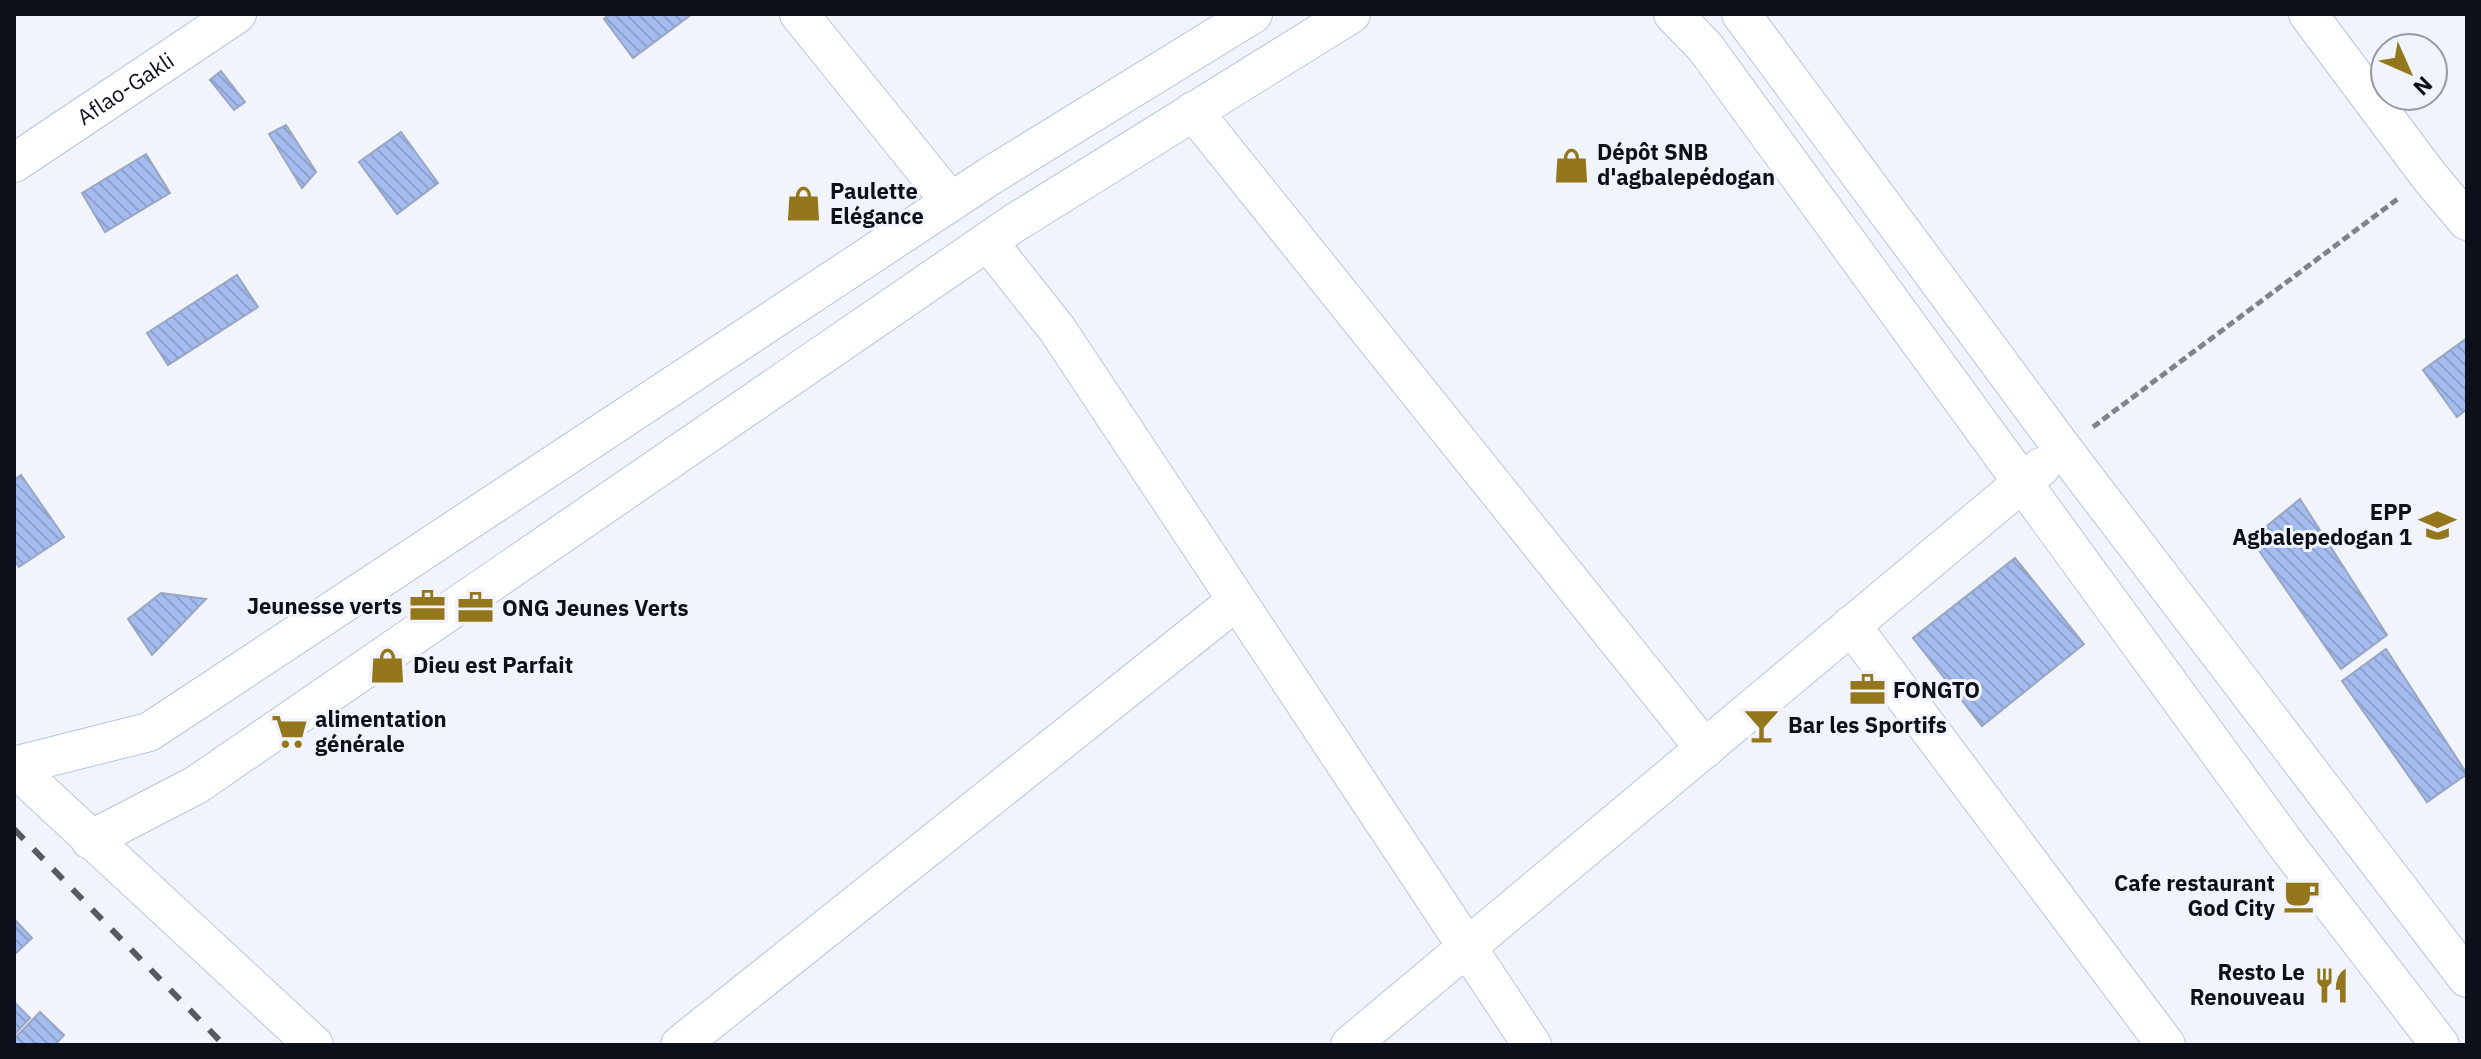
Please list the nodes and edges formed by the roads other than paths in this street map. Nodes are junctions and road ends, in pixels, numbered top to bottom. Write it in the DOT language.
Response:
graph roads {
  1 [pos="237,14"];
  2 [pos="799,14"];
  3 [pos="1253,14"];
  4 [pos="1351,14"];
  5 [pos="1673,14"];
  6 [pos="1741,14"];
  7 [pos="2308,14"];
  8 [pos="1193,111"];
  9 [pos="14,163"];
  10 [pos="951,202"];
  11 [pos="2467,221"];
  12 [pos="988,242"];
  13 [pos="2063,449"];
  14 [pos="2022,482"];
  15 [pos="1235,602"];
  16 [pos="1851,625"];
  17 [pos="1705,749"];
  18 [pos="14,766"];
  19 [pos="90,840"];
  20 [pos="1465,947"];
  21 [pos="2467,978"];
  22 [pos="314,1045"];
  23 [pos="680,1045"];
  24 [pos="1350,1045"];
  25 [pos="1532,1045"];
  26 [pos="2166,1045"];
  27 [pos="2440,1045"];
  1 -- 9 [label="street, Aflao-Gakli"];
  2 -- 10 [label="street"];
  3 -- 10 [label="street"];
  4 -- 8 [label="street"];
  5 -- 14 [label="street"];
  6 -- 13 [label="street"];
  7 -- 11 [label="street"];
  8 -- 12 [label="street"];
  8 -- 17 [label="street"];
  10 -- 18 [label="street"];
  12 -- 15 [label="street"];
  12 -- 19 [label="street"];
  13 -- 14 [label="street"];
  13 -- 21 [label="street"];
  14 -- 16 [label="street"];
  14 -- 27 [label="street"];
  15 -- 20 [label="street"];
  15 -- 23 [label="street"];
  16 -- 17 [label="street"];
  16 -- 26 [label="street"];
  17 -- 20 [label="street"];
  18 -- 19 [label="street"];
  19 -- 22 [label="street"];
  20 -- 24 [label="street"];
  20 -- 25 [label="street"];
}
